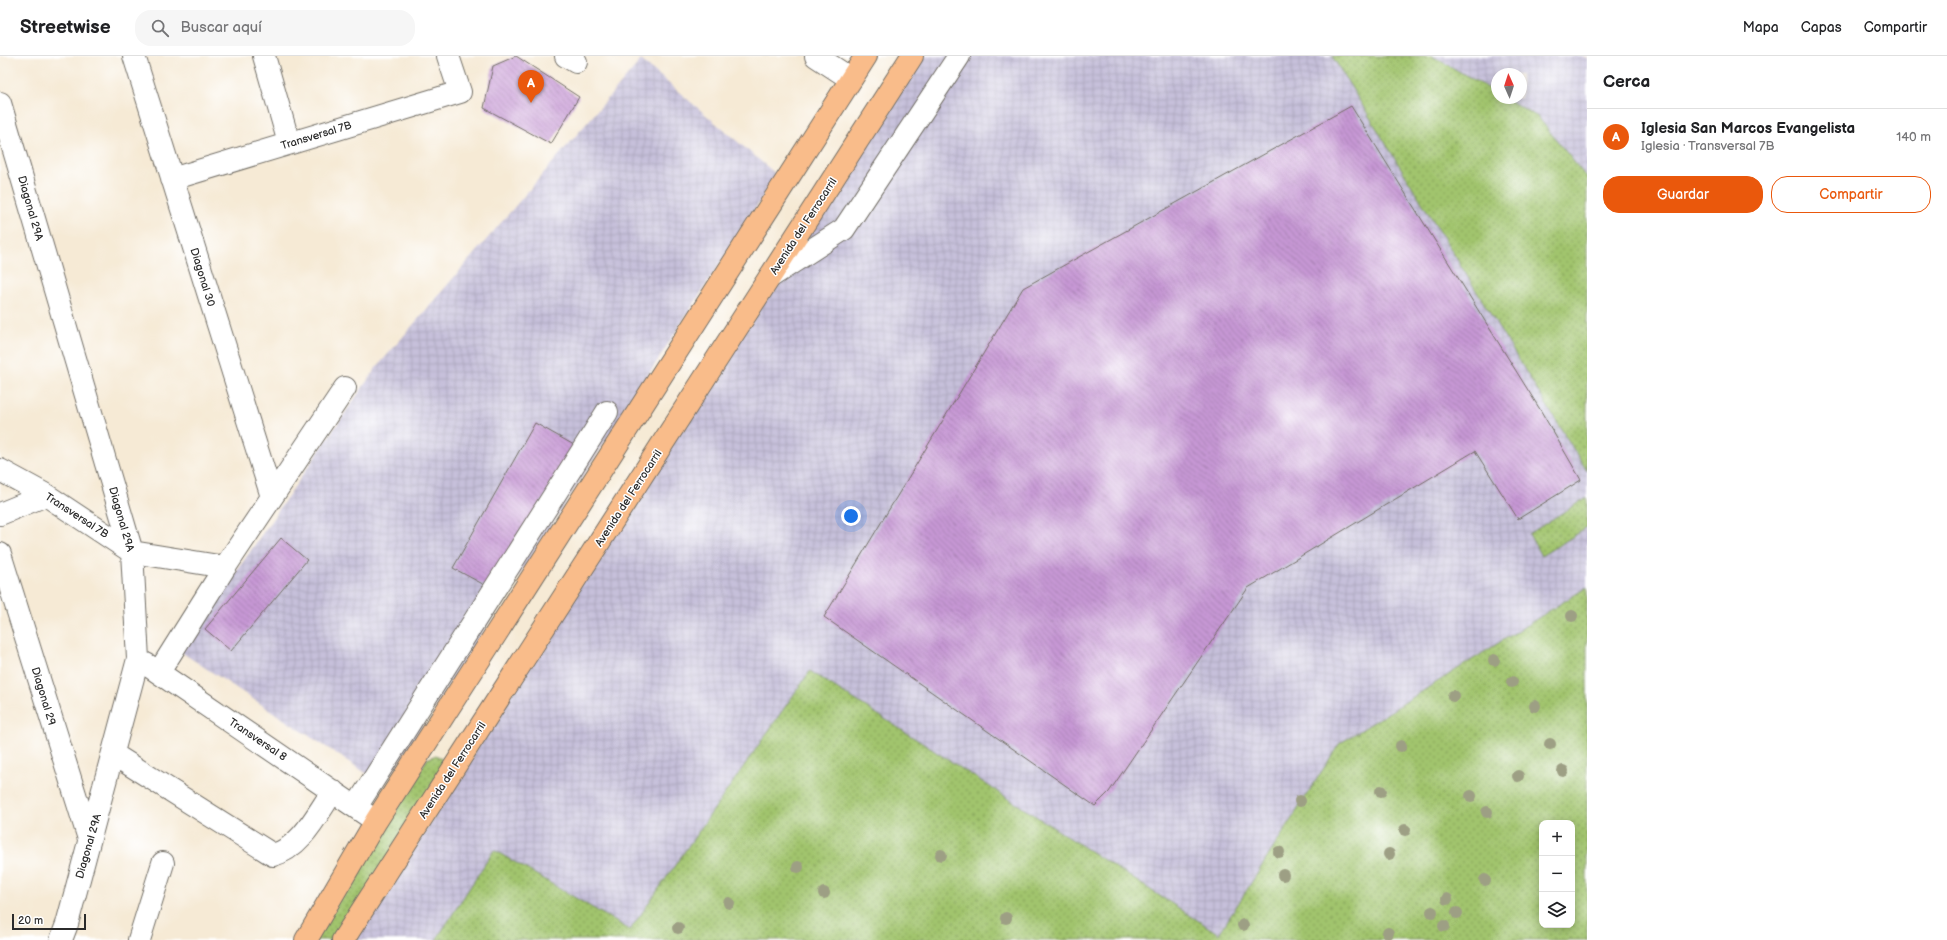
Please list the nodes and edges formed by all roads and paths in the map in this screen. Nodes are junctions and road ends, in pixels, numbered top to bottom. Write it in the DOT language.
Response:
graph roads {
  1 [pos="134,56"];
  2 [pos="264,56"];
  3 [pos="448,56"];
  4 [pos="816,56"];
  5 [pos="866,56"];
  6 [pos="912,56"];
  7 [pos="959,56"];
  8 [pos="851,80"];
  9 [pos="0,103"];
  10 [pos="289,143"];
  11 [pos="172,179"];
  12 [pos="770,277"];
  13 [pos="345,388"];
  14 [pos="606,412"];
  15 [pos="0,470"];
  16 [pos="46,495"];
  17 [pos="272,497"];
  18 [pos="0,514"];
  19 [pos="132,552"];
  20 [pos="0,554"];
  21 [pos="226,567"];
  22 [pos="138,659"];
  23 [pos="159,672"];
  24 [pos="113,754"];
  25 [pos="333,791"];
  26 [pos="356,807"];
  27 [pos="376,821"];
  28 [pos="89,839"];
  29 [pos="163,863"];
  30 [pos="369,900"];
  31 [pos="61,940"];
  32 [pos="139,940"];
  33 [pos="306,940"];
  34 [pos="343,940"];
  35 [pos="356,940"];
  1 -- 11 [label="street, Diagonal 30"];
  2 -- 10 [label="street"];
  3 -- 10 [label="street, Transversal 7B"];
  4 -- 8 [label="street"];
  5 -- 8 [label="main road"];
  6 -- 12 [label="main road, Avenida del Ferrocarril"];
  7 -- 12 [label="street"];
  8 -- 27 [label="main road"];
  9 -- 19 [label="street, Diagonal 29A"];
  10 -- 11 [label="street, Transversal 7B"];
  11 -- 17 [label="street, Diagonal 30"];
  12 -- 30 [label="main road, Avenida del Ferrocarril"];
  13 -- 17 [label="street"];
  14 -- 26 [label="street"];
  15 -- 16 [label="street, Transversal 7B"];
  16 -- 18 [label="street"];
  16 -- 19 [label="street, Transversal 7B"];
  17 -- 21 [label="street"];
  19 -- 21 [label="street, Transversal 7B"];
  19 -- 22 [label="street, Diagonal 29A"];
  20 -- 28 [label="street, Diagonal 29"];
  21 -- 23 [label="street"];
  22 -- 23 [label="street, Transversal 8"];
  22 -- 24 [label="street, Diagonal 29A"];
  23 -- 25 [label="street, Transversal 8"];
  24 -- 25 [label="street"];
  24 -- 28 [label="street, Diagonal 29A"];
  25 -- 26 [label="street, Transversal 8"];
  26 -- 27 [label="street, Transversal 8"];
  27 -- 33 [label="main road"];
  28 -- 31 [label="street, Diagonal 29A"];
  29 -- 32 [label="street"];
  30 -- 34 [label="main road, Avenida del Ferrocarril"];
  30 -- 35 [label="main road"];
}
